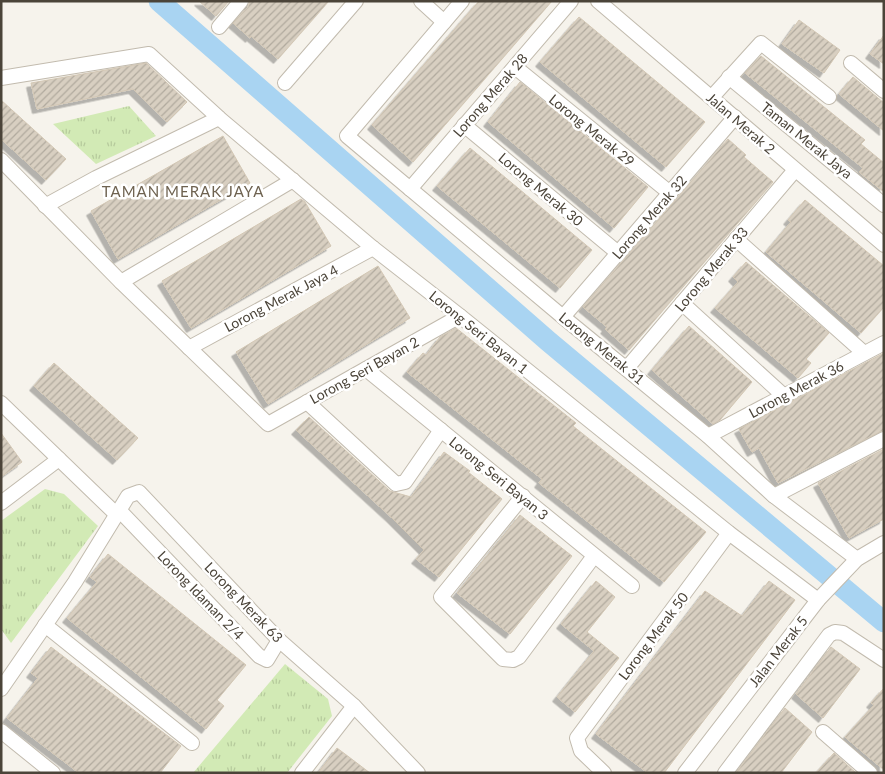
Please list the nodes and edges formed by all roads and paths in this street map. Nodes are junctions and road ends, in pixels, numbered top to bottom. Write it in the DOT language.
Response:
graph roads {
  1 [pos="241,1"];
  2 [pos="356,1"];
  3 [pos="421,1"];
  4 [pos="462,1"];
  5 [pos="571,1"];
  6 [pos="598,1"];
  7 [pos="444,22"];
  8 [pos="218,27"];
  9 [pos="851,63"];
  10 [pos="515,67"];
  11 [pos="730,77"];
  12 [pos="1,78"];
  13 [pos="285,83"];
  14 [pos="884,90"];
  15 [pos="712,97"];
  16 [pos="829,98"];
  17 [pos="735,117"];
  18 [pos="219,118"];
  19 [pos="464,126"];
  20 [pos="1,160"];
  21 [pos="795,170"];
  22 [pos="293,180"];
  23 [pos="410,189"];
  24 [pos="670,193"];
  25 [pos="884,204"];
  26 [pos="45,206"];
  27 [pos="736,240"];
  28 [pos="884,245"];
  29 [pos="373,248"];
  30 [pos="618,253"];
  31 [pos="120,282"];
  32 [pos="682,303"];
  33 [pos="460,316"];
  34 [pos="563,317"];
  35 [pos="884,343"];
  36 [pos="189,348"];
  37 [pos="864,353"];
  38 [pos="627,368"];
  39 [pos="366,369"];
  40 [pos="784,396"];
  41 [pos="307,402"];
  42 [pos="1,403"];
  43 [pos="441,430"];
  44 [pos="708,436"];
  45 [pos="884,438"];
  46 [pos="59,459"];
  47 [pos="522,496"];
  48 [pos="774,496"];
  49 [pos="1,503"];
  50 [pos="118,512"];
  51 [pos="729,533"];
  52 [pos="884,543"];
  53 [pos="594,556"];
  54 [pos="857,558"];
  55 [pos="632,586"];
  56 [pos="822,596"];
  57 [pos="46,625"];
  58 [pos="279,640"];
  59 [pos="884,660"];
  60 [pos="1,689"];
  61 [pos="354,706"];
  62 [pos="1,731"];
  63 [pos="823,732"];
  64 [pos="192,743"];
  65 [pos="53,773"];
  66 [pos="302,773"];
  67 [pos="418,773"];
  68 [pos="604,773"];
  69 [pos="685,773"];
  70 [pos="725,773"];
  71 [pos="870,773"];
  1 -- 8 [label="street"];
  2 -- 13 [label="street"];
  3 -- 7 [label="street"];
  4 -- 7 [label="street"];
  5 -- 10 [label="street, Lorong Merak 28"];
  6 -- 15 [label="street, Jalan Merak 2"];
  7 -- 23 [label="street, Lorong Merak 31"];
  9 -- 14 [label="street"];
  10 -- 19 [label="street, Lorong Merak 28"];
  10 -- 24 [label="street, Lorong Merak 29"];
  11 -- 15 [label="street"];
  11 -- 16 [label="street"];
  11 -- 25 [label="street, Taman Merak Jaya"];
  12 -- 18 [label="street, Lorong Seri Bayan 1"];
  15 -- 17 [label="street, Jalan Merak 2"];
  17 -- 21 [label="street, Jalan Merak 2"];
  17 -- 24 [label="street, Lorong Merak 32"];
  18 -- 22 [label="street, Lorong Seri Bayan 1"];
  18 -- 26 [label="street"];
  19 -- 23 [label="street, Lorong Merak 28"];
  19 -- 30 [label="street, Lorong Merak 30"];
  20 -- 26 [label="street"];
  21 -- 27 [label="street, Lorong Merak 33"];
  21 -- 28 [label="street, Jalan Merak 2"];
  22 -- 29 [label="street, Lorong Seri Bayan 1"];
  22 -- 31 [label="street"];
  23 -- 34 [label="street, Lorong Merak 31"];
  24 -- 30 [label="street, Lorong Merak 32"];
  26 -- 31 [label="street"];
  27 -- 32 [label="street, Lorong Merak 33"];
  27 -- 37 [label="street"];
  29 -- 33 [label="street, Lorong Seri Bayan 1"];
  29 -- 36 [label="street, Lorong Merak Jaya 4"];
  30 -- 34 [label="street, Lorong Merak 32"];
  31 -- 36 [label="street"];
  32 -- 38 [label="street, Lorong Merak 33"];
  32 -- 40 [label="street"];
  33 -- 39 [label="street, Lorong Seri Bayan 2"];
  33 -- 51 [label="street, Lorong Seri Bayan 1"];
  34 -- 38 [label="street, Lorong Merak 31"];
  35 -- 37 [label="street, Lorong Merak 36"];
  36 -- 41 [label="street, Lorong Seri Bayan 2"];
  37 -- 40 [label="street, Lorong Merak 36"];
  38 -- 44 [label="street, Lorong Merak 31"];
  39 -- 41 [label="street, Lorong Seri Bayan 2"];
  39 -- 43 [label="street, Lorong Seri Bayan 3"];
  40 -- 44 [label="street, Lorong Merak 36"];
  41 -- 43 [label="street"];
  42 -- 46 [label="street"];
  43 -- 47 [label="street, Lorong Seri Bayan 3"];
  44 -- 48 [label="street, Lorong Merak 31"];
  45 -- 48 [label="street"];
  46 -- 49 [label="street"];
  46 -- 50 [label="street"];
  47 -- 53 [label="street, Lorong Seri Bayan 3"];
  47 -- 53 [label="street"];
  48 -- 54 [label="street, Lorong Merak 31"];
  50 -- 57 [label="street"];
  50 -- 58 [label="street, Lorong Idaman 2/4"];
  50 -- 58 [label="street, Lorong Merak 63"];
  51 -- 56 [label="street, Lorong Seri Bayan 1"];
  51 -- 68 [label="street, Lorong Merak 50"];
  52 -- 54 [label="street, Jalan Merak 5"];
  53 -- 55 [label="street, Lorong Seri Bayan 3"];
  54 -- 56 [label="street, Jalan Merak 5"];
  56 -- 69 [label="street, Jalan Merak 5"];
  57 -- 60 [label="street"];
  57 -- 64 [label="street"];
  58 -- 61 [label="street, Lorong Merak 63"];
  59 -- 70 [label="street"];
  61 -- 66 [label="street"];
  61 -- 67 [label="street, Lorong Merak 63"];
  62 -- 65 [label="street"];
  63 -- 71 [label="street"];
}
